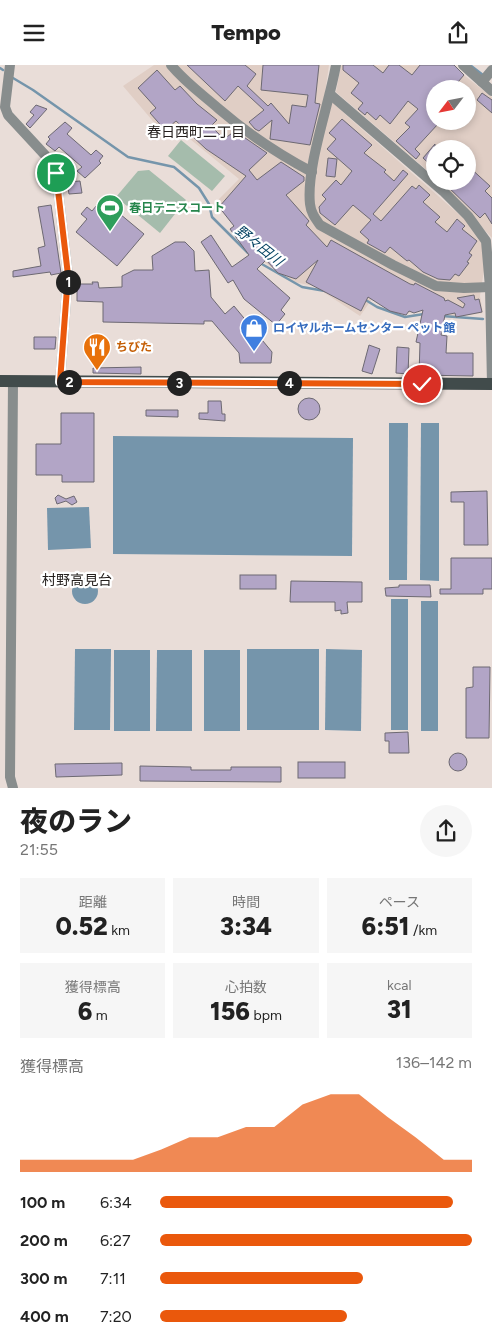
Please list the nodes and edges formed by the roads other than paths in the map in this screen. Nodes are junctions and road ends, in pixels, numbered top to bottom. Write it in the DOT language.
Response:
graph roads {
  1 [pos="10,65"];
  2 [pos="171,65"];
  3 [pos="336,65"];
  4 [pos="463,65"];
  5 [pos="487,76"];
  6 [pos="4,77"];
  7 [pos="492,91"];
  8 [pos="331,95"];
  9 [pos="312,172"];
  10 [pos="490,287"];
  11 [pos="0,381"];
  12 [pos="13,381"];
  13 [pos="60,382"];
  14 [pos="492,384"];
  15 [pos="13,788"];
  1 -- 6 [label="street"];
  2 -- 9 [label="street"];
  3 -- 8 [label="street"];
  4 -- 5 [label="street"];
  5 -- 7 [label="street"];
  6 -- 13 [label="street"];
  8 -- 9 [label="street"];
  8 -- 10 [label="street"];
  9 -- 10 [label="street"];
  10 -- 14 [label="street"];
  11 -- 12 [label="main road"];
  12 -- 13 [label="main road"];
  12 -- 15 [label="street"];
  13 -- 14 [label="main road"];
}
